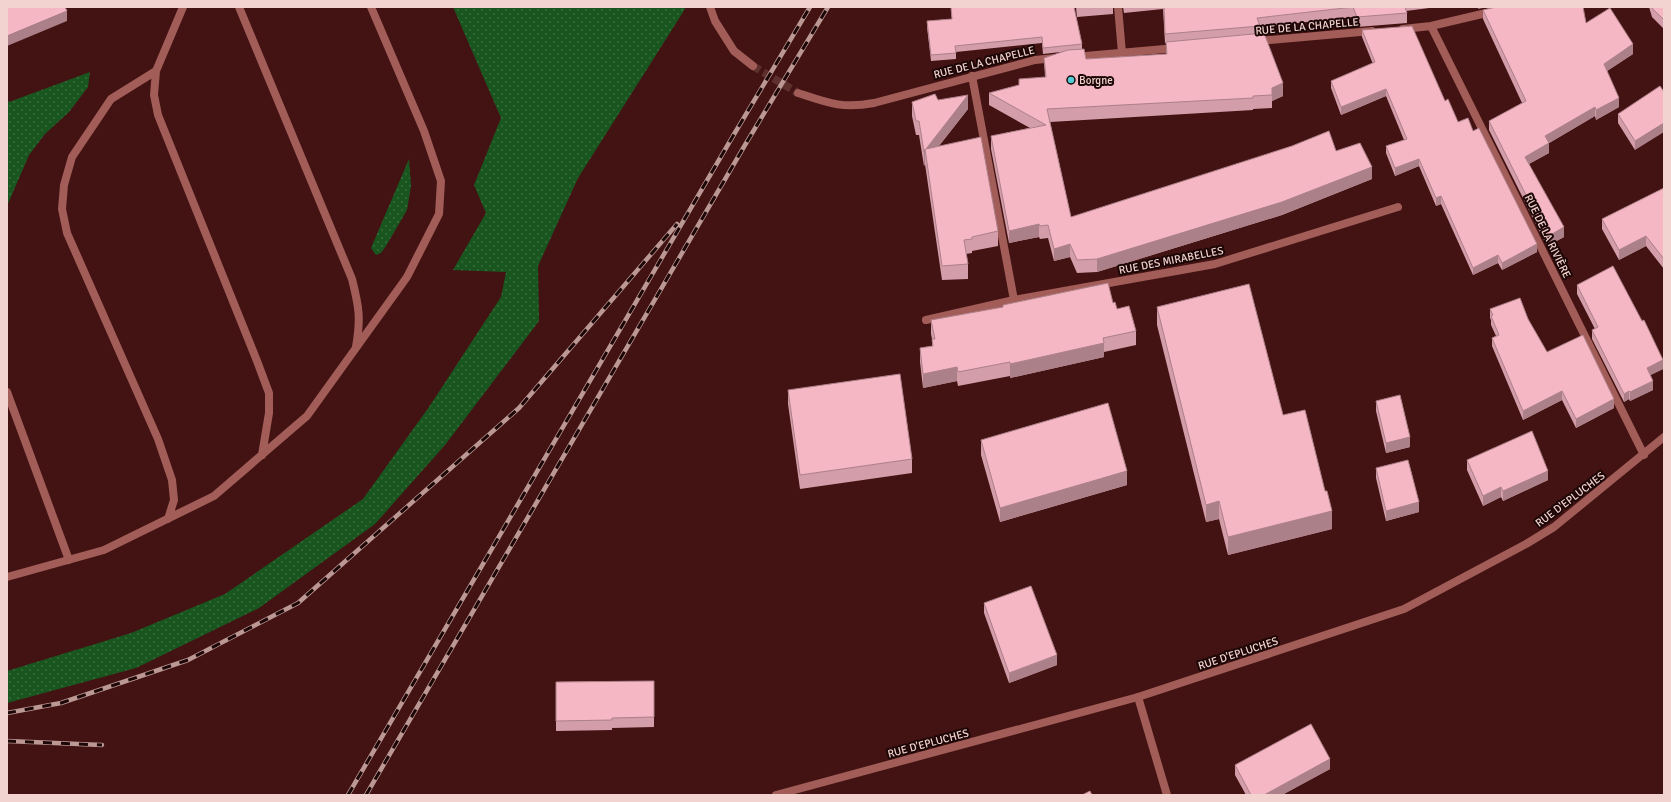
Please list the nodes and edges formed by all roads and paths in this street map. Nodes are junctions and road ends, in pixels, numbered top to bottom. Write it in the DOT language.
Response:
graph roads {
  1 [pos="182,7"];
  2 [pos="239,7"];
  3 [pos="371,7"];
  4 [pos="710,7"];
  5 [pos="1118,7"];
  6 [pos="1512,7"];
  7 [pos="1431,26"];
  8 [pos="1249,42"];
  9 [pos="1186,47"];
  10 [pos="1122,53"];
  11 [pos="753,66"];
  12 [pos="156,71"];
  13 [pos="972,76"];
  14 [pos="798,93"];
  15 [pos="1398,207"];
  16 [pos="1014,300"];
  17 [pos="926,320"];
  18 [pos="355,350"];
  19 [pos="7,392"];
  20 [pos="1664,437"];
  21 [pos="262,455"];
  22 [pos="1644,455"];
  23 [pos="168,519"];
  24 [pos="69,560"];
  25 [pos="7,577"];
  26 [pos="1138,697"];
  27 [pos="776,795"];
  28 [pos="1167,795"];
  1 -- 12 [label="street"];
  2 -- 18 [label="street"];
  3 -- 18 [label="street"];
  4 -- 11 [label="street"];
  5 -- 10 [label="street"];
  6 -- 7 [label="street, RUE DE LA CHAPELLE"];
  7 -- 8 [label="street, RUE DE LA CHAPELLE"];
  7 -- 22 [label="street, RUE DE LA RIVIÈRE"];
  9 -- 10 [label="street, RUE DE LA CHAPELLE"];
  10 -- 13 [label="street, RUE DE LA CHAPELLE"];
  12 -- 21 [label="street"];
  12 -- 23 [label="street"];
  13 -- 14 [label="street, RUE DE LA CHAPELLE"];
  13 -- 16 [label="street"];
  15 -- 16 [label="street, RUE DES MIRABELLES"];
  16 -- 17 [label="street, RUE DES MIRABELLES"];
  18 -- 21 [label="street"];
  19 -- 24 [label="street"];
  20 -- 22 [label="street, RUE D'EPLUCHES"];
  21 -- 23 [label="street"];
  22 -- 26 [label="street, RUE D'EPLUCHES"];
  23 -- 24 [label="street"];
  24 -- 25 [label="street"];
  26 -- 27 [label="street, RUE D'EPLUCHES"];
  26 -- 28 [label="street"];
}
